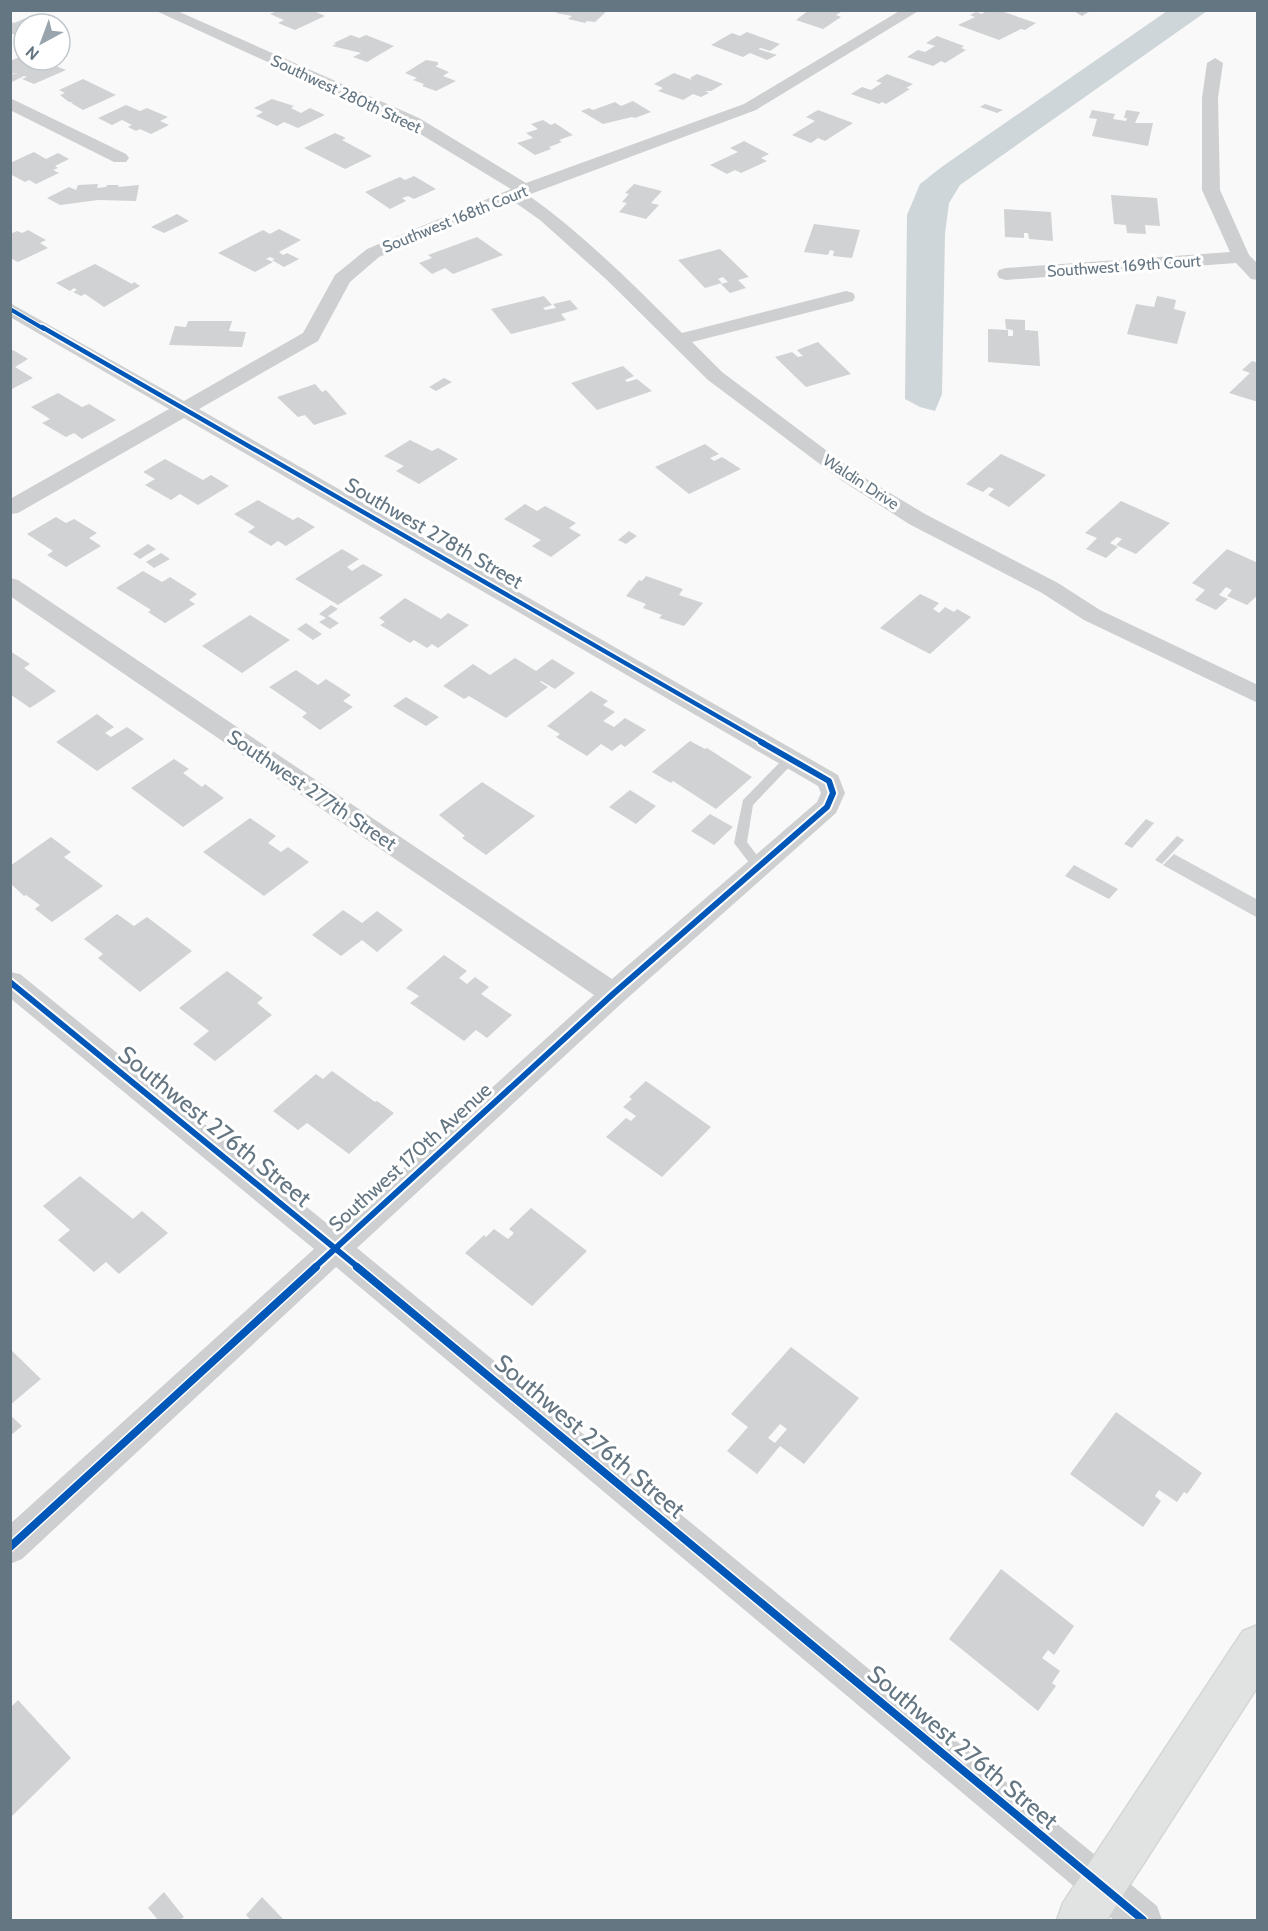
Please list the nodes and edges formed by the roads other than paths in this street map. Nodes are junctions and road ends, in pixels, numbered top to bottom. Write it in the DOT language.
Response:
graph roads {
  1 [pos="161,10"];
  2 [pos="913,10"];
  3 [pos="1215,63"];
  4 [pos="10,104"];
  5 [pos="120,158"];
  6 [pos="520,192"];
  7 [pos="1241,257"];
  8 [pos="1006,274"];
  9 [pos="1257,275"];
  10 [pos="846,297"];
  11 [pos="10,309"];
  12 [pos="680,339"];
  13 [pos="186,409"];
  14 [pos="10,508"];
  15 [pos="10,585"];
  16 [pos="1255,690"];
  17 [pos="790,759"];
  18 [pos="833,793"];
  19 [pos="759,866"];
  20 [pos="10,982"];
  21 [pos="613,994"];
  22 [pos="335,1248"];
  23 [pos="10,1547"];
  24 [pos="1257,1646"];
  25 [pos="1091,1903"];
  26 [pos="1143,1920"];
  1 -- 6 [label="street, Southwest 280th Street"];
  2 -- 6 [label="street, Southwest 168th Court"];
  3 -- 7 [label="street"];
  4 -- 5 [label="street"];
  6 -- 12 [label="street, Waldin Drive"];
  6 -- 13 [label="street, Southwest 168th Court"];
  7 -- 8 [label="street, Southwest 169th Court"];
  7 -- 9 [label="street"];
  10 -- 12 [label="street"];
  11 -- 13 [label="street, Southwest 278th Street"];
  12 -- 16 [label="street, Waldin Drive"];
  13 -- 14 [label="street, Southwest 168th Court"];
  13 -- 17 [label="street, Southwest 278th Street"];
  15 -- 21 [label="street, Southwest 277th Street"];
  17 -- 18 [label="street, Southwest 278th Street"];
  17 -- 19 [label="lane"];
  18 -- 19 [label="street, Southwest 170th Avenue"];
  19 -- 21 [label="street, Southwest 170th Avenue"];
  20 -- 22 [label="street, Southwest 276th Street"];
  21 -- 22 [label="street, Southwest 170th Avenue"];
  22 -- 23 [label="street, Southwest 170th Avenue"];
  22 -- 25 [label="street, Southwest 276th Street"];
  24 -- 25 [label="street"];
  25 -- 26 [label="street, Southwest 276th Street"];
}
